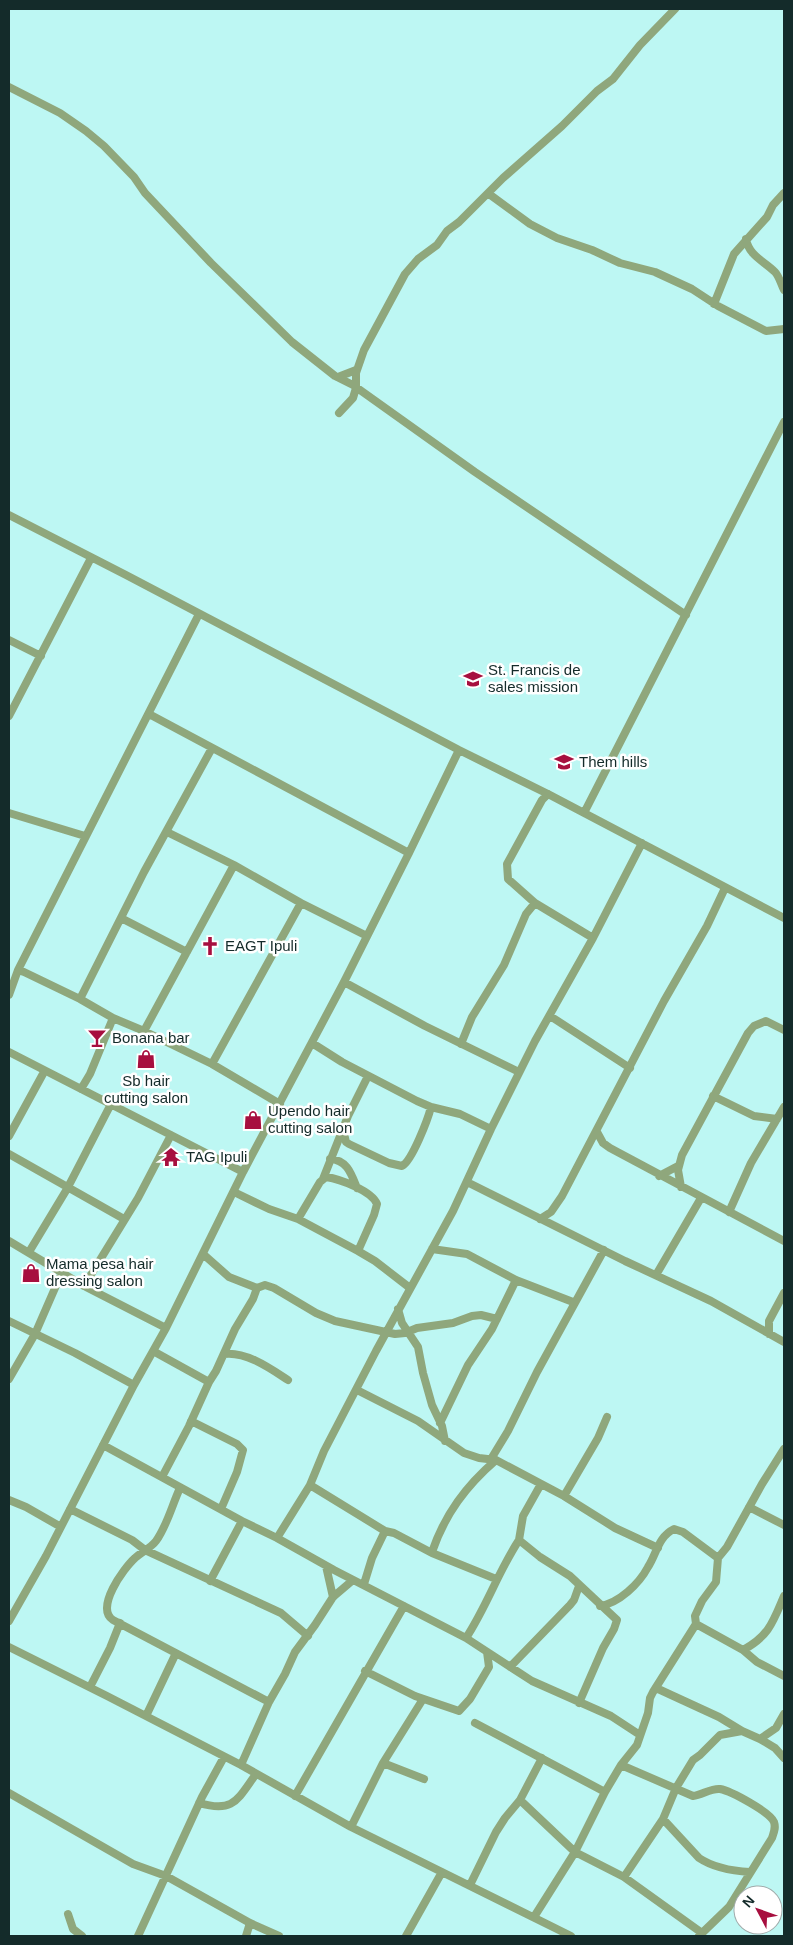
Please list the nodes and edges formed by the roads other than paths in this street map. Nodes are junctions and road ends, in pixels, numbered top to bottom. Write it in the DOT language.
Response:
graph roads {
  1 [pos="675,9"];
  2 [pos="9,87"];
  3 [pos="784,193"];
  4 [pos="489,194"];
  5 [pos="746,239"];
  6 [pos="784,290"];
  7 [pos="714,304"];
  8 [pos="784,329"];
  9 [pos="356,370"];
  10 [pos="338,377"];
  11 [pos="356,388"];
  12 [pos="339,413"];
  13 [pos="784,422"];
  14 [pos="9,515"];
  15 [pos="91,558"];
  16 [pos="199,614"];
  17 [pos="686,615"];
  18 [pos="9,640"];
  19 [pos="41,656"];
  20 [pos="148,714"];
  21 [pos="9,716"];
  22 [pos="212,748"];
  23 [pos="460,750"];
  24 [pos="548,794"];
  25 [pos="9,813"];
  26 [pos="584,813"];
  27 [pos="167,832"];
  28 [pos="85,836"];
  29 [pos="642,843"];
  30 [pos="410,853"];
  31 [pos="234,865"];
  32 [pos="724,888"];
  33 [pos="301,903"];
  34 [pos="535,903"];
  35 [pos="121,918"];
  36 [pos="784,918"];
  37 [pos="367,936"];
  38 [pos="593,938"];
  39 [pos="187,952"];
  40 [pos="18,970"];
  41 [pos="344,982"];
  42 [pos="9,995"];
  43 [pos="80,999"];
  44 [pos="550,1016"];
  45 [pos="113,1018"];
  46 [pos="144,1030"];
  47 [pos="784,1030"];
  48 [pos="312,1043"];
  49 [pos="461,1044"];
  50 [pos="9,1052"];
  51 [pos="212,1064"];
  52 [pos="630,1068"];
  53 [pos="44,1072"];
  54 [pos="520,1072"];
  55 [pos="368,1076"];
  56 [pos="81,1089"];
  57 [pos="713,1096"];
  58 [pos="111,1104"];
  59 [pos="280,1104"];
  60 [pos="431,1107"];
  61 [pos="784,1107"];
  62 [pos="777,1120"];
  63 [pos="490,1129"];
  64 [pos="343,1130"];
  65 [pos="597,1132"];
  66 [pos="170,1135"];
  67 [pos="9,1136"];
  68 [pos="606,1146"];
  69 [pos="588,1148"];
  70 [pos="9,1154"];
  71 [pos="330,1160"];
  72 [pos="678,1166"];
  73 [pos="243,1172"];
  74 [pos="659,1176"];
  75 [pos="323,1179"];
  76 [pos="467,1182"];
  77 [pos="681,1187"];
  78 [pos="357,1188"];
  79 [pos="67,1189"];
  80 [pos="234,1192"];
  81 [pos="702,1198"];
  82 [pos="729,1212"];
  83 [pos="124,1219"];
  84 [pos="298,1219"];
  85 [pos="540,1219"];
  86 [pos="9,1241"];
  87 [pos="784,1241"];
  88 [pos="432,1249"];
  89 [pos="604,1250"];
  90 [pos="358,1251"];
  91 [pos="29,1252"];
  92 [pos="203,1254"];
  93 [pos="62,1272"];
  94 [pos="656,1275"];
  95 [pos="516,1280"];
  96 [pos="84,1286"];
  97 [pos="257,1288"];
  98 [pos="410,1288"];
  99 [pos="784,1293"];
  100 [pos="573,1302"];
  101 [pos="398,1309"];
  102 [pos="497,1319"];
  103 [pos="9,1320"];
  104 [pos="166,1328"];
  105 [pos="386,1331"];
  106 [pos="408,1332"];
  107 [pos="35,1334"];
  108 [pos="769,1334"];
  109 [pos="784,1342"];
  110 [pos="153,1351"];
  111 [pos="224,1354"];
  112 [pos="9,1379"];
  113 [pos="288,1380"];
  114 [pos="209,1382"];
  115 [pos="134,1385"];
  116 [pos="357,1390"];
  117 [pos="607,1418"];
  118 [pos="191,1421"];
  119 [pos="440,1423"];
  120 [pos="445,1441"];
  121 [pos="103,1445"];
  122 [pos="784,1449"];
  123 [pos="493,1460"];
  124 [pos="162,1478"];
  125 [pos="541,1484"];
  126 [pos="310,1485"];
  127 [pos="180,1488"];
  128 [pos="564,1496"];
  129 [pos="9,1500"];
  130 [pos="749,1507"];
  131 [pos="70,1509"];
  132 [pos="221,1509"];
  133 [pos="242,1522"];
  134 [pos="784,1525"];
  135 [pos="61,1527"];
  136 [pos="385,1531"];
  137 [pos="277,1538"];
  138 [pos="519,1540"];
  139 [pos="658,1548"];
  140 [pos="145,1550"];
  141 [pos="432,1552"];
  142 [pos="718,1558"];
  143 [pos="326,1566"];
  144 [pos="496,1579"];
  145 [pos="353,1580"];
  146 [pos="210,1581"];
  147 [pos="364,1584"];
  148 [pos="579,1586"];
  149 [pos="784,1596"];
  150 [pos="333,1597"];
  151 [pos="404,1606"];
  152 [pos="600,1606"];
  153 [pos="9,1622"];
  154 [pos="120,1623"];
  155 [pos="696,1624"];
  156 [pos="308,1636"];
  157 [pos="466,1638"];
  158 [pos="9,1647"];
  159 [pos="744,1650"];
  160 [pos="487,1652"];
  161 [pos="176,1653"];
  162 [pos="510,1667"];
  163 [pos="365,1671"];
  164 [pos="784,1676"];
  165 [pos="90,1687"];
  166 [pos="656,1688"];
  167 [pos="423,1699"];
  168 [pos="269,1702"];
  169 [pos="579,1703"];
  170 [pos="784,1714"];
  171 [pos="146,1716"];
  172 [pos="475,1723"];
  173 [pos="742,1730"];
  174 [pos="640,1735"];
  175 [pos="760,1739"];
  176 [pos="224,1757"];
  177 [pos="542,1758"];
  178 [pos="784,1758"];
  179 [pos="383,1763"];
  180 [pos="241,1765"];
  181 [pos="620,1765"];
  182 [pos="256,1774"];
  183 [pos="424,1779"];
  184 [pos="676,1788"];
  185 [pos="605,1792"];
  186 [pos="9,1793"];
  187 [pos="295,1796"];
  188 [pos="520,1800"];
  189 [pos="199,1803"];
  190 [pos="663,1819"];
  191 [pos="351,1827"];
  192 [pos="575,1852"];
  193 [pos="442,1872"];
  194 [pos="750,1872"];
  195 [pos="166,1876"];
  196 [pos="624,1877"];
  197 [pos="470,1886"];
  198 [pos="68,1914"];
  199 [pos="534,1917"];
  200 [pos="250,1923"];
  201 [pos="700,1934"];
  202 [pos="82,1936"];
  203 [pos="138,1936"];
  204 [pos="246,1936"];
  205 [pos="279,1936"];
  206 [pos="406,1936"];
  207 [pos="572,1936"];
  1 -- 4 [label="street"];
  2 -- 10 [label="street"];
  3 -- 5 [label="street"];
  4 -- 7 [label="street"];
  4 -- 9 [label="street"];
  5 -- 6 [label="street"];
  5 -- 7 [label="street"];
  7 -- 8 [label="street"];
  9 -- 10 [label="street"];
  9 -- 11 [label="street"];
  10 -- 11 [label="street"];
  11 -- 12 [label="street"];
  11 -- 17 [label="street"];
  13 -- 17 [label="street"];
  14 -- 15 [label="street"];
  15 -- 16 [label="street"];
  15 -- 19 [label="street"];
  16 -- 20 [label="street"];
  16 -- 23 [label="street"];
  17 -- 26 [label="street"];
  18 -- 19 [label="street"];
  19 -- 21 [label="street"];
  20 -- 22 [label="street"];
  20 -- 28 [label="street"];
  22 -- 27 [label="street"];
  22 -- 30 [label="street"];
  23 -- 24 [label="street"];
  23 -- 30 [label="street"];
  24 -- 26 [label="street"];
  24 -- 34 [label="street"];
  25 -- 28 [label="street"];
  26 -- 29 [label="street"];
  27 -- 31 [label="street"];
  27 -- 35 [label="street"];
  28 -- 40 [label="street"];
  29 -- 32 [label="street"];
  29 -- 38 [label="street"];
  30 -- 37 [label="street"];
  31 -- 33 [label="street"];
  31 -- 39 [label="street"];
  32 -- 36 [label="street"];
  32 -- 52 [label="street"];
  33 -- 37 [label="street"];
  33 -- 51 [label="street"];
  34 -- 38 [label="street"];
  34 -- 49 [label="street"];
  35 -- 39 [label="street"];
  35 -- 43 [label="street"];
  37 -- 41 [label="street"];
  38 -- 44 [label="street"];
  39 -- 46 [label="street"];
  40 -- 42 [label="street"];
  40 -- 43 [label="street"];
  41 -- 48 [label="street"];
  41 -- 49 [label="street"];
  43 -- 45 [label="street"];
  44 -- 52 [label="street"];
  44 -- 54 [label="street"];
  45 -- 46 [label="street"];
  45 -- 56 [label="street"];
  46 -- 51 [label="street"];
  47 -- 57 [label="street"];
  48 -- 55 [label="street"];
  48 -- 59 [label="street"];
  49 -- 54 [label="street"];
  50 -- 53 [label="street"];
  51 -- 59 [label="street"];
  52 -- 65 [label="street"];
  53 -- 56 [label="street"];
  53 -- 67 [label="street"];
  54 -- 63 [label="street"];
  55 -- 60 [label="street"];
  55 -- 64 [label="street"];
  56 -- 58 [label="street"];
  57 -- 62 [label="street"];
  57 -- 72 [label="street"];
  58 -- 66 [label="street"];
  58 -- 79 [label="street"];
  59 -- 73 [label="street"];
  60 -- 63 [label="street"];
  60 -- 64 [label="street"];
  61 -- 62 [label="street"];
  62 -- 82 [label="street"];
  63 -- 76 [label="street"];
  64 -- 71 [label="street"];
  65 -- 68 [label="street"];
  65 -- 69 [label="street"];
  66 -- 73 [label="street"];
  66 -- 83 [label="street"];
  68 -- 69 [label="street"];
  68 -- 74 [label="street"];
  69 -- 85 [label="street"];
  70 -- 79 [label="street"];
  71 -- 75 [label="street"];
  71 -- 78 [label="street"];
  72 -- 74 [label="street"];
  72 -- 77 [label="street"];
  73 -- 80 [label="street"];
  74 -- 77 [label="street"];
  75 -- 78 [label="street"];
  75 -- 84 [label="street"];
  76 -- 85 [label="street"];
  76 -- 88 [label="street"];
  77 -- 81 [label="street"];
  78 -- 90 [label="street"];
  79 -- 83 [label="street"];
  79 -- 91 [label="street"];
  80 -- 84 [label="street"];
  80 -- 92 [label="street"];
  81 -- 82 [label="street"];
  81 -- 94 [label="street"];
  82 -- 87 [label="street"];
  83 -- 96 [label="street"];
  84 -- 90 [label="street"];
  85 -- 89 [label="street"];
  86 -- 91 [label="street"];
  88 -- 95 [label="street"];
  88 -- 98 [label="street"];
  89 -- 94 [label="street"];
  89 -- 100 [label="street"];
  90 -- 98 [label="street"];
  91 -- 93 [label="street"];
  92 -- 97 [label="street"];
  92 -- 104 [label="street"];
  93 -- 96 [label="street"];
  93 -- 107 [label="street"];
  94 -- 108 [label="street"];
  95 -- 100 [label="street"];
  95 -- 102 [label="street"];
  96 -- 104 [label="street"];
  97 -- 105 [label="street"];
  97 -- 111 [label="street"];
  98 -- 101 [label="street"];
  99 -- 108 [label="street"];
  100 -- 123 [label="street"];
  101 -- 105 [label="street"];
  101 -- 106 [label="street"];
  102 -- 106 [label="street"];
  102 -- 119 [label="street"];
  103 -- 107 [label="street"];
  104 -- 110 [label="street"];
  105 -- 106 [label="street"];
  105 -- 116 [label="street"];
  106 -- 119 [label="street"];
  107 -- 112 [label="street"];
  107 -- 115 [label="street"];
  108 -- 109 [label="street"];
  110 -- 114 [label="street"];
  110 -- 115 [label="street"];
  111 -- 113 [label="street"];
  111 -- 114 [label="street"];
  114 -- 118 [label="street"];
  115 -- 121 [label="street"];
  116 -- 120 [label="street"];
  116 -- 126 [label="street"];
  117 -- 128 [label="street"];
  118 -- 124 [label="street"];
  118 -- 132 [label="street"];
  119 -- 120 [label="street"];
  120 -- 123 [label="street"];
  121 -- 124 [label="street"];
  121 -- 131 [label="street"];
  122 -- 130 [label="street"];
  123 -- 125 [label="street"];
  123 -- 141 [label="street"];
  124 -- 127 [label="street"];
  125 -- 128 [label="street"];
  125 -- 138 [label="street"];
  126 -- 136 [label="street"];
  126 -- 137 [label="street"];
  127 -- 132 [label="street"];
  127 -- 140 [label="street"];
  128 -- 139 [label="street"];
  129 -- 135 [label="street"];
  130 -- 134 [label="street"];
  130 -- 142 [label="street"];
  131 -- 135 [label="street"];
  131 -- 140 [label="street"];
  132 -- 133 [label="street"];
  133 -- 137 [label="street"];
  133 -- 146 [label="street"];
  135 -- 153 [label="street"];
  136 -- 141 [label="street"];
  136 -- 147 [label="street"];
  137 -- 143 [label="street"];
  138 -- 144 [label="street"];
  138 -- 148 [label="street"];
  139 -- 142 [label="street"];
  139 -- 152 [label="street"];
  140 -- 146 [label="street"];
  140 -- 154 [label="street"];
  141 -- 144 [label="street"];
  142 -- 155 [label="street"];
  143 -- 145 [label="street"];
  143 -- 150 [label="street"];
  144 -- 157 [label="street"];
  145 -- 147 [label="street"];
  145 -- 150 [label="street"];
  146 -- 156 [label="street"];
  147 -- 151 [label="street"];
  148 -- 152 [label="street"];
  148 -- 162 [label="street"];
  149 -- 159 [label="street"];
  150 -- 156 [label="street"];
  151 -- 157 [label="street"];
  151 -- 163 [label="street"];
  152 -- 169 [label="street"];
  154 -- 161 [label="street"];
  154 -- 165 [label="street"];
  155 -- 159 [label="street"];
  155 -- 166 [label="street"];
  156 -- 168 [label="street"];
  157 -- 160 [label="street"];
  158 -- 165 [label="street"];
  159 -- 164 [label="street"];
  160 -- 162 [label="street"];
  160 -- 167 [label="street"];
  161 -- 168 [label="street"];
  161 -- 171 [label="street"];
  162 -- 169 [label="street"];
  163 -- 167 [label="street"];
  163 -- 187 [label="street"];
  165 -- 171 [label="street"];
  166 -- 173 [label="street"];
  166 -- 174 [label="street"];
  167 -- 179 [label="street"];
  168 -- 180 [label="street"];
  169 -- 174 [label="street"];
  170 -- 175 [label="street"];
  171 -- 176 [label="street"];
  172 -- 177 [label="street"];
  173 -- 175 [label="street"];
  173 -- 184 [label="street"];
  174 -- 181 [label="street"];
  175 -- 178 [label="street"];
  176 -- 180 [label="street"];
  176 -- 189 [label="street"];
  177 -- 185 [label="street"];
  177 -- 188 [label="street"];
  179 -- 183 [label="street"];
  179 -- 191 [label="street"];
  180 -- 182 [label="street"];
  181 -- 184 [label="street"];
  181 -- 185 [label="street"];
  182 -- 187 [label="street"];
  182 -- 189 [label="street"];
  184 -- 190 [label="street"];
  184 -- 194 [label="street"];
  185 -- 192 [label="street"];
  186 -- 195 [label="street"];
  187 -- 191 [label="street"];
  188 -- 192 [label="street"];
  188 -- 197 [label="street"];
  189 -- 195 [label="street"];
  190 -- 194 [label="street"];
  190 -- 196 [label="street"];
  191 -- 193 [label="street"];
  192 -- 196 [label="street"];
  192 -- 199 [label="street"];
  193 -- 197 [label="street"];
  193 -- 206 [label="street"];
  194 -- 201 [label="street"];
  195 -- 200 [label="street"];
  195 -- 203 [label="street"];
  196 -- 201 [label="street"];
  197 -- 199 [label="street"];
  198 -- 202 [label="street"];
  199 -- 207 [label="street"];
  200 -- 204 [label="street"];
  200 -- 205 [label="street"];
}
